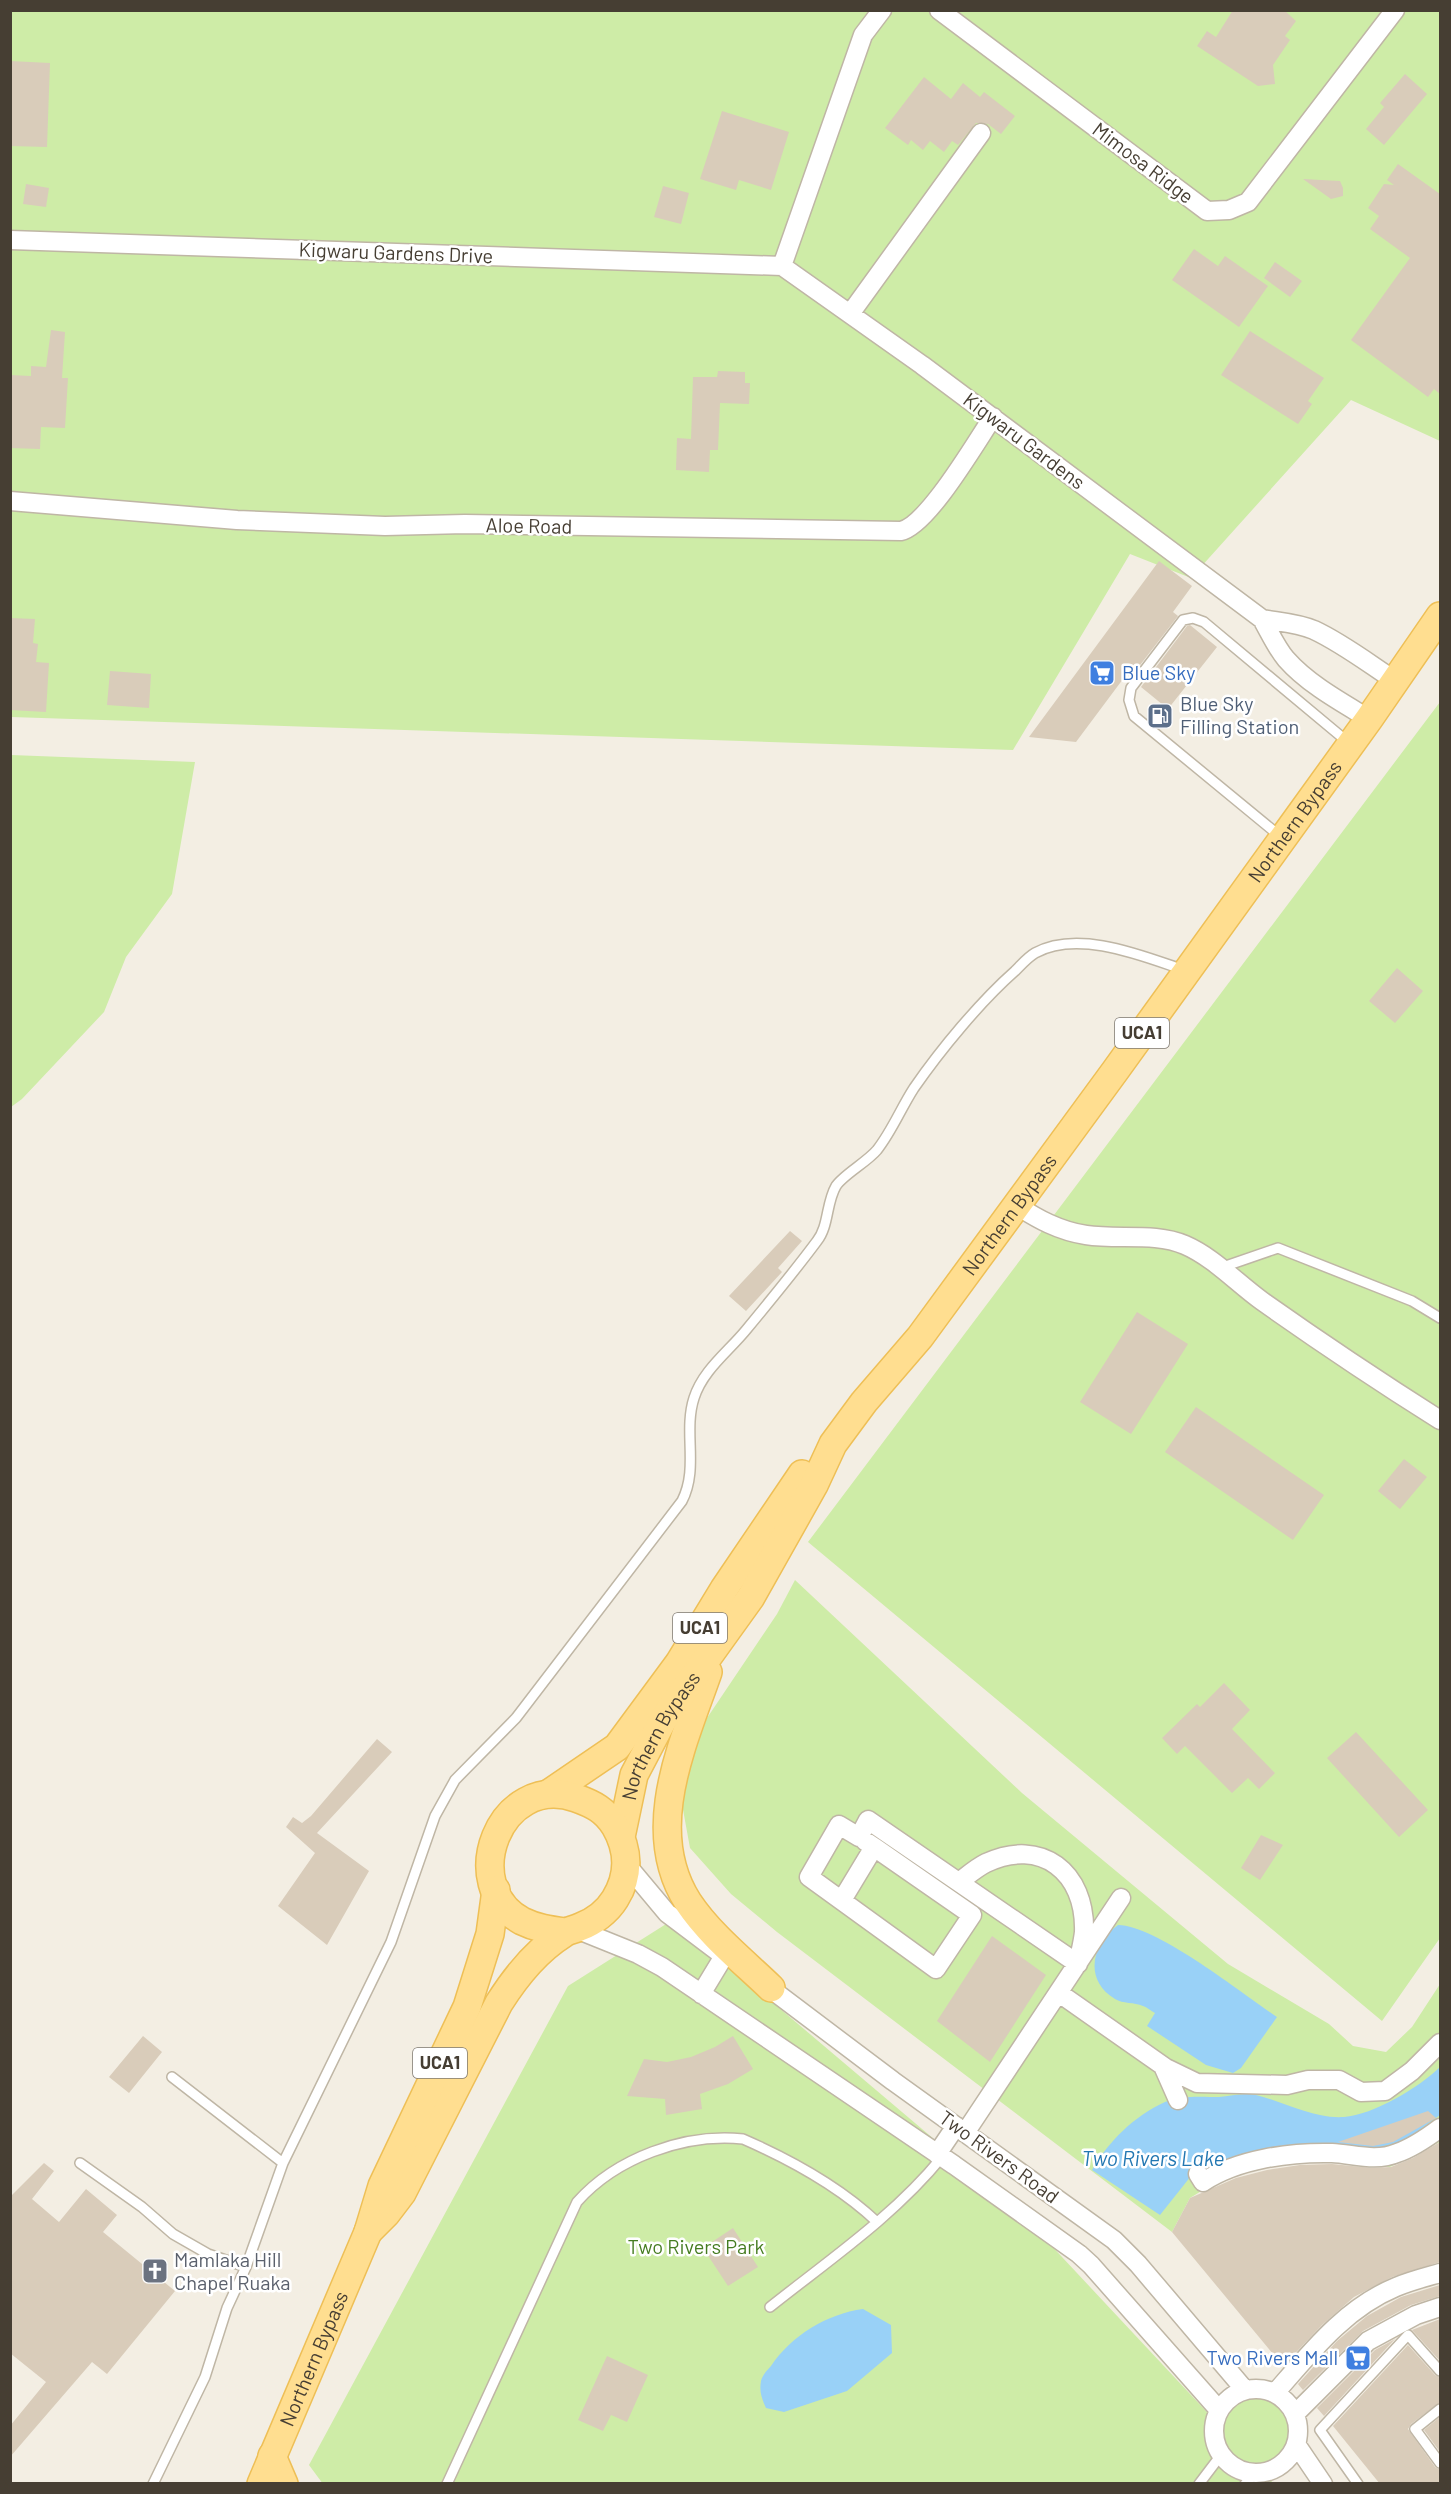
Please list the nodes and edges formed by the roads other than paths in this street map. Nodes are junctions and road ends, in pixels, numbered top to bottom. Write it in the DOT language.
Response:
graph roads {
  1 [pos="882,10"];
  2 [pos="939,10"];
  3 [pos="1395,10"];
  4 [pos="981,133"];
  5 [pos="10,240"];
  6 [pos="782,266"];
  7 [pos="850,314"];
  8 [pos="993,417"];
  9 [pos="10,501"];
  10 [pos="1262,619"];
  11 [pos="1438,626"];
  12 [pos="1394,680"];
  13 [pos="1369,719"];
  14 [pos="1350,744"];
  15 [pos="1283,839"];
  16 [pos="1186,971"];
  17 [pos="1016,1204"];
  18 [pos="1220,1268"];
  19 [pos="1440,1318"];
  20 [pos="1440,1419"];
  21 [pos="833,1444"];
  22 [pos="717,1646"];
  23 [pos="548,1794"];
  24 [pos="621,1837"];
  25 [pos="866,1842"];
  26 [pos="626,1864"];
  27 [pos="959,1882"];
  28 [pos="496,1890"];
  29 [pos="1121,1899"];
  30 [pos="842,1900"];
  31 [pos="570,1930"];
  32 [pos="724,1956"];
  33 [pos="1078,1964"];
  34 [pos="771,1988"];
  35 [pos="1059,1993"];
  36 [pos="701,1994"];
  37 [pos="1440,2043"];
  38 [pos="1163,2066"];
  39 [pos="172,2077"];
  40 [pos="1178,2100"];
  41 [pos="1440,2128"];
  42 [pos="961,2130"];
  43 [pos="940,2156"];
  44 [pos="80,2163"];
  45 [pos="284,2163"];
  46 [pos="1198,2174"];
  47 [pos="877,2222"];
  48 [pos="368,2232"];
  49 [pos="246,2267"];
  50 [pos="1440,2273"];
  51 [pos="770,2307"];
  52 [pos="1440,2307"];
  53 [pos="1440,2372"];
  54 [pos="1245,2390"];
  55 [pos="1275,2393"];
  56 [pos="1440,2409"];
  57 [pos="1219,2410"];
  58 [pos="1295,2414"];
  59 [pos="1296,2444"];
  60 [pos="1221,2455"];
  61 [pos="272,2456"];
  62 [pos="1440,2463"];
  63 [pos="1279,2476"];
  64 [pos="1250,2478"];
  65 [pos="153,2484"];
  66 [pos="261,2484"];
  67 [pos="284,2484"];
  68 [pos="447,2484"];
  69 [pos="1199,2484"];
  70 [pos="1323,2484"];
  71 [pos="1358,2484"];
  1 -- 6 [label="street"];
  2 -- 3 [label="street, Mimosa Ridge"];
  4 -- 7 [label="street"];
  5 -- 6 [label="street, Kigwaru Gardens Drive"];
  6 -- 7 [label="street, Kigwaru Gardens"];
  7 -- 8 [label="street, Kigwaru Gardens"];
  8 -- 9 [label="street, Aloe Road"];
  8 -- 10 [label="street, Kigwaru Gardens"];
  10 -- 12 [label="street, Kigwaru Gardens"];
  10 -- 13 [label="street, Kigwaru Gardens"];
  11 -- 12 [label="main road, Northern Bypass / UCA1"];
  12 -- 13 [label="main road, Northern Bypass / UCA1"];
  13 -- 14 [label="main road, Northern Bypass / UCA1"];
  14 -- 15 [label="main road, Northern Bypass / UCA1"];
  14 -- 15 [label="lane"];
  15 -- 16 [label="main road, Northern Bypass / UCA1"];
  16 -- 17 [label="main road, Northern Bypass / UCA1"];
  16 -- 45 [label="lane"];
  17 -- 18 [label="street"];
  17 -- 21 [label="main road, Northern Bypass / UCA1"];
  18 -- 19 [label="lane"];
  18 -- 20 [label="street"];
  21 -- 22 [label="main road, Northern Bypass / UCA1"];
  21 -- 23 [label="main road, UCA1"];
  22 -- 24 [label="main road, Northern Bypass / UCA1"];
  22 -- 34 [label="main road"];
  23 -- 24 [label="main road, Northern Bypass"];
  23 -- 28 [label="main road, Northern Bypass"];
  24 -- 26 [label="main road, Northern Bypass"];
  25 -- 27 [label="street"];
  25 -- 30 [label="street"];
  25 -- 30 [label="street"];
  25 -- 30 [label="street"];
  26 -- 31 [label="main road, Northern Bypass"];
  26 -- 32 [label="street, Two Rivers Road"];
  27 -- 33 [label="street"];
  27 -- 33 [label="street"];
  28 -- 31 [label="main road, Northern Bypass"];
  28 -- 48 [label="main road, Northern Bypass / UCA1"];
  29 -- 33 [label="street"];
  31 -- 36 [label="street, Two Rivers Road"];
  31 -- 48 [label="main road, Northern Bypass / UCA1"];
  32 -- 34 [label="street, Two Rivers Road"];
  32 -- 36 [label="street"];
  33 -- 35 [label="street"];
  34 -- 42 [label="street, Two Rivers Road"];
  35 -- 38 [label="street"];
  35 -- 42 [label="street"];
  36 -- 43 [label="street, Two Rivers Road"];
  37 -- 38 [label="street"];
  38 -- 40 [label="street"];
  39 -- 45 [label="lane"];
  41 -- 46 [label="street"];
  42 -- 43 [label="street"];
  42 -- 54 [label="street, Two Rivers Road"];
  43 -- 47 [label="lane"];
  43 -- 57 [label="street, Two Rivers Road"];
  44 -- 49 [label="lane"];
  45 -- 49 [label="lane"];
  47 -- 51 [label="lane"];
  47 -- 68 [label="lane"];
  48 -- 61 [label="main road, Northern Bypass / UCA1"];
  49 -- 65 [label="lane"];
  50 -- 55 [label="street"];
  52 -- 58 [label="street"];
  53 -- 71 [label="lane"];
  54 -- 55 [label="street"];
  54 -- 57 [label="street"];
  55 -- 58 [label="street"];
  56 -- 62 [label="lane"];
  57 -- 60 [label="street"];
  58 -- 59 [label="street"];
  59 -- 63 [label="street"];
  59 -- 70 [label="street"];
  60 -- 64 [label="street"];
  60 -- 69 [label="lane"];
  61 -- 66 [label="main road, Northern Bypass / UCA1"];
  61 -- 67 [label="main road"];
  63 -- 64 [label="street"];
}
